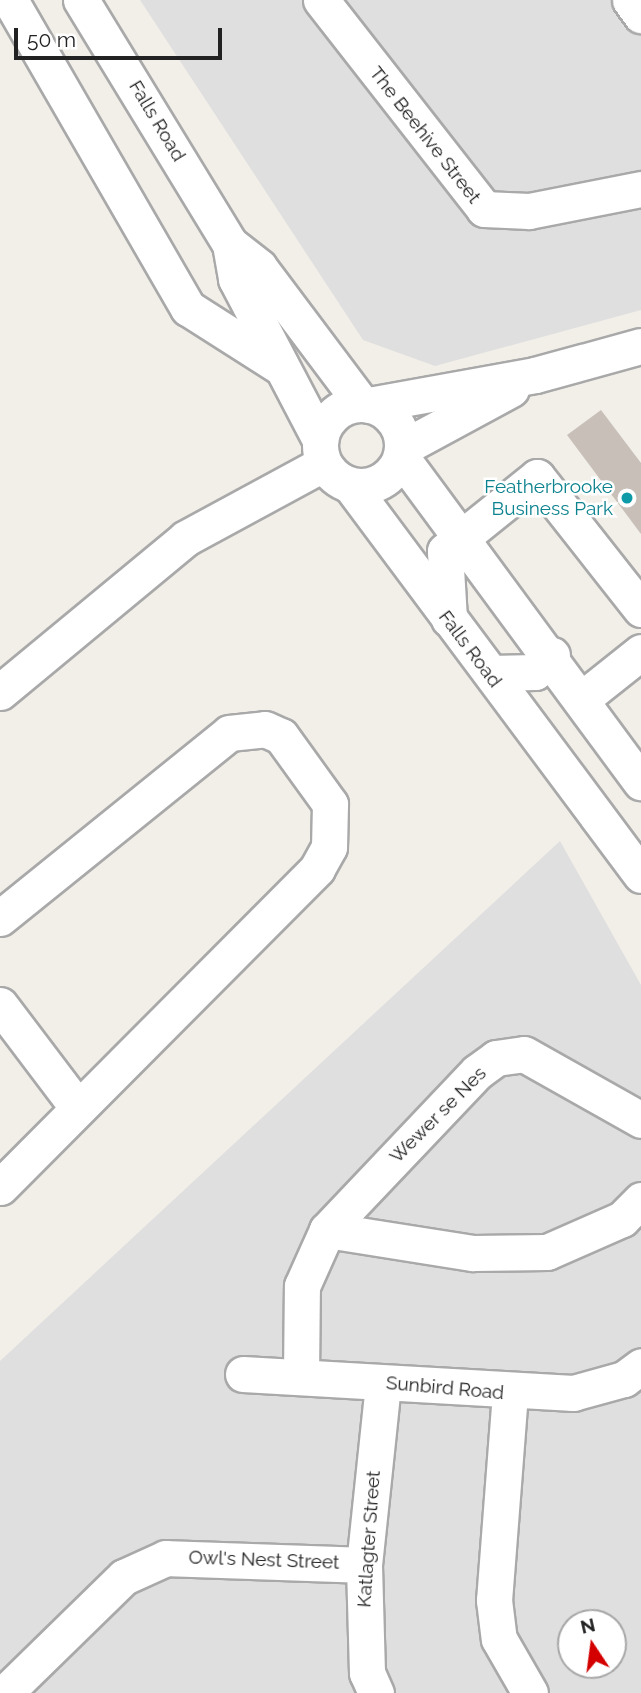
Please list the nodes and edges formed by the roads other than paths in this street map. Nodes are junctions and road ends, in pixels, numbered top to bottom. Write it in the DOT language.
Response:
graph roads {
  1 [pos="10,0"];
  2 [pos="81,0"];
  3 [pos="321,0"];
  4 [pos="630,0"];
  5 [pos="641,15"];
  6 [pos="641,188"];
  7 [pos="230,244"];
  8 [pos="641,346"];
  9 [pos="279,366"];
  10 [pos="535,375"];
  11 [pos="365,404"];
  12 [pos="321,452"];
  13 [pos="402,453"];
  14 [pos="351,486"];
  15 [pos="461,536"];
  16 [pos="641,609"];
  17 [pos="449,622"];
  18 [pos="552,655"];
  19 [pos="637,662"];
  20 [pos="491,673"];
  21 [pos="0,692"];
  22 [pos="583,698"];
  23 [pos="639,778"];
  24 [pos="641,875"];
  25 [pos="0,918"];
  26 [pos="0,1005"];
  27 [pos="78,1108"];
  28 [pos="641,1120"];
  29 [pos="0,1186"];
  30 [pos="641,1200"];
  31 [pos="327,1230"];
  32 [pos="641,1366"];
  33 [pos="243,1374"];
  34 [pos="301,1376"];
  35 [pos="383,1383"];
  36 [pos="510,1393"];
  37 [pos="364,1565"];
  38 [pos="5,1693"];
  39 [pos="376,1693"];
  40 [pos="530,1693"];
  1 -- 9 [label="street"];
  2 -- 7 [label="street, Falls Road"];
  3 -- 6 [label="street, The Beehive Street"];
  4 -- 5 [label="street"];
  7 -- 9 [label="street, Falls Road"];
  7 -- 11 [label="street, Falls Road"];
  8 -- 10 [label="street"];
  9 -- 12 [label="street, Falls Road"];
  10 -- 11 [label="street"];
  10 -- 13 [label="street"];
  11 -- 12 [label="street"];
  11 -- 13 [label="street, Falls Road"];
  12 -- 14 [label="street, Falls Road"];
  12 -- 21 [label="street"];
  13 -- 14 [label="street"];
  13 -- 15 [label="street, Falls Road"];
  14 -- 17 [label="street, Falls Road"];
  15 -- 16 [label="street"];
  15 -- 17 [label="street"];
  15 -- 18 [label="street, Falls Road"];
  17 -- 20 [label="street, Falls Road"];
  18 -- 20 [label="street"];
  18 -- 22 [label="street, Falls Road"];
  19 -- 22 [label="street"];
  20 -- 24 [label="street, Falls Road"];
  22 -- 23 [label="street, Falls Road"];
  25 -- 27 [label="street"];
  26 -- 27 [label="street"];
  27 -- 29 [label="street"];
  28 -- 31 [label="street, Wewer se Nes"];
  30 -- 31 [label="street"];
  31 -- 34 [label="street, Wewer se Nes"];
  32 -- 36 [label="street, Sunbird Road"];
  33 -- 34 [label="street, Sunbird Road"];
  34 -- 35 [label="street, Sunbird Road"];
  35 -- 36 [label="street, Sunbird Road"];
  35 -- 37 [label="street, Katlagter Street"];
  36 -- 40 [label="street"];
  37 -- 38 [label="street, Owl's Nest Street"];
  37 -- 39 [label="street, Katlagter Street"];
}
